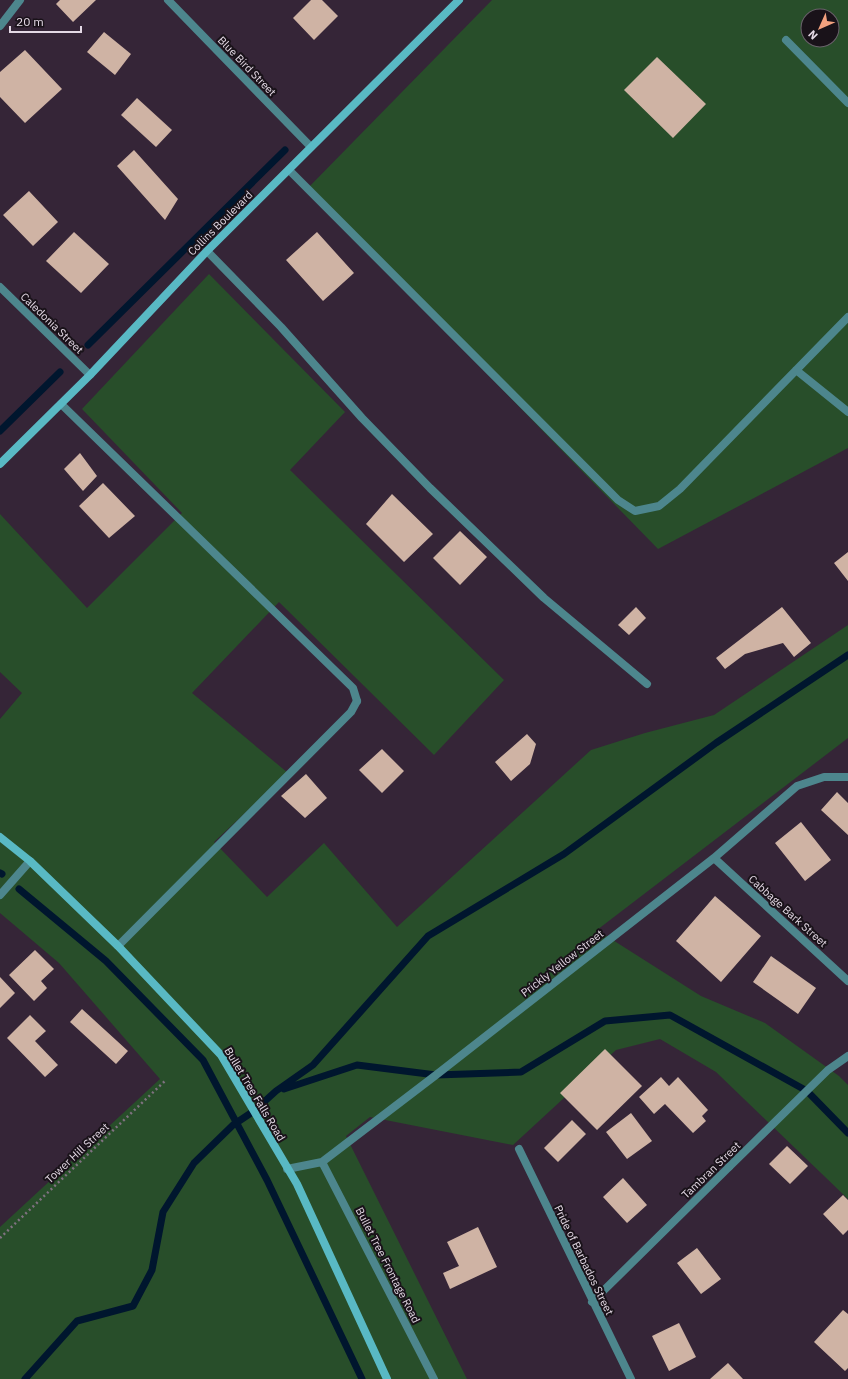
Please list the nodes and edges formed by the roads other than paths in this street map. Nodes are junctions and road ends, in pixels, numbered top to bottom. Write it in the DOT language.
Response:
graph roads {
  1 [pos="20,0"];
  2 [pos="168,0"];
  3 [pos="459,0"];
  4 [pos="0,26"];
  5 [pos="786,40"];
  6 [pos="848,103"];
  7 [pos="311,147"];
  8 [pos="289,170"];
  9 [pos="207,251"];
  10 [pos="0,287"];
  11 [pos="848,317"];
  12 [pos="796,370"];
  13 [pos="90,375"];
  14 [pos="61,404"];
  15 [pos="848,412"];
  16 [pos="0,464"];
  17 [pos="647,684"];
  18 [pos="848,777"];
  19 [pos="0,837"];
  20 [pos="714,858"];
  21 [pos="30,861"];
  22 [pos="0,895"];
  23 [pos="118,946"];
  24 [pos="848,981"];
  25 [pos="848,1056"];
  26 [pos="519,1149"];
  27 [pos="322,1162"];
  28 [pos="288,1169"];
  29 [pos="592,1302"];
  30 [pos="387,1379"];
  31 [pos="434,1379"];
  32 [pos="631,1379"];
  1 -- 4 [label="street"];
  2 -- 7 [label="street, Blue Bird Street"];
  3 -- 7 [label="main road, Collins Boulevard"];
  5 -- 6 [label="street"];
  7 -- 8 [label="main road, Collins Boulevard"];
  8 -- 9 [label="main road, Collins Boulevard"];
  8 -- 12 [label="street"];
  9 -- 13 [label="main road, Collins Boulevard"];
  9 -- 17 [label="street"];
  10 -- 13 [label="street, Caledonia Street"];
  11 -- 12 [label="street"];
  12 -- 15 [label="street"];
  13 -- 14 [label="main road, Collins Boulevard"];
  14 -- 16 [label="main road, Collins Boulevard"];
  14 -- 23 [label="street"];
  18 -- 20 [label="street, Prickly Yellow Street"];
  19 -- 21 [label="main road, Bullet Tree Falls Road"];
  20 -- 24 [label="street, Cabbage Bark Street"];
  20 -- 27 [label="street, Prickly Yellow Street"];
  21 -- 22 [label="street"];
  21 -- 23 [label="main road, Bullet Tree Falls Road"];
  23 -- 28 [label="main road, Bullet Tree Falls Road"];
  25 -- 29 [label="street, Tambran Street"];
  26 -- 29 [label="street, Pride of Barbados Street"];
  27 -- 28 [label="street, Prickly Yellow Street"];
  27 -- 31 [label="street, Bullet Tree Frontage Road"];
  28 -- 30 [label="main road, Bullet Tree Falls Road"];
  29 -- 32 [label="street, Pride of Barbados Street"];
}
